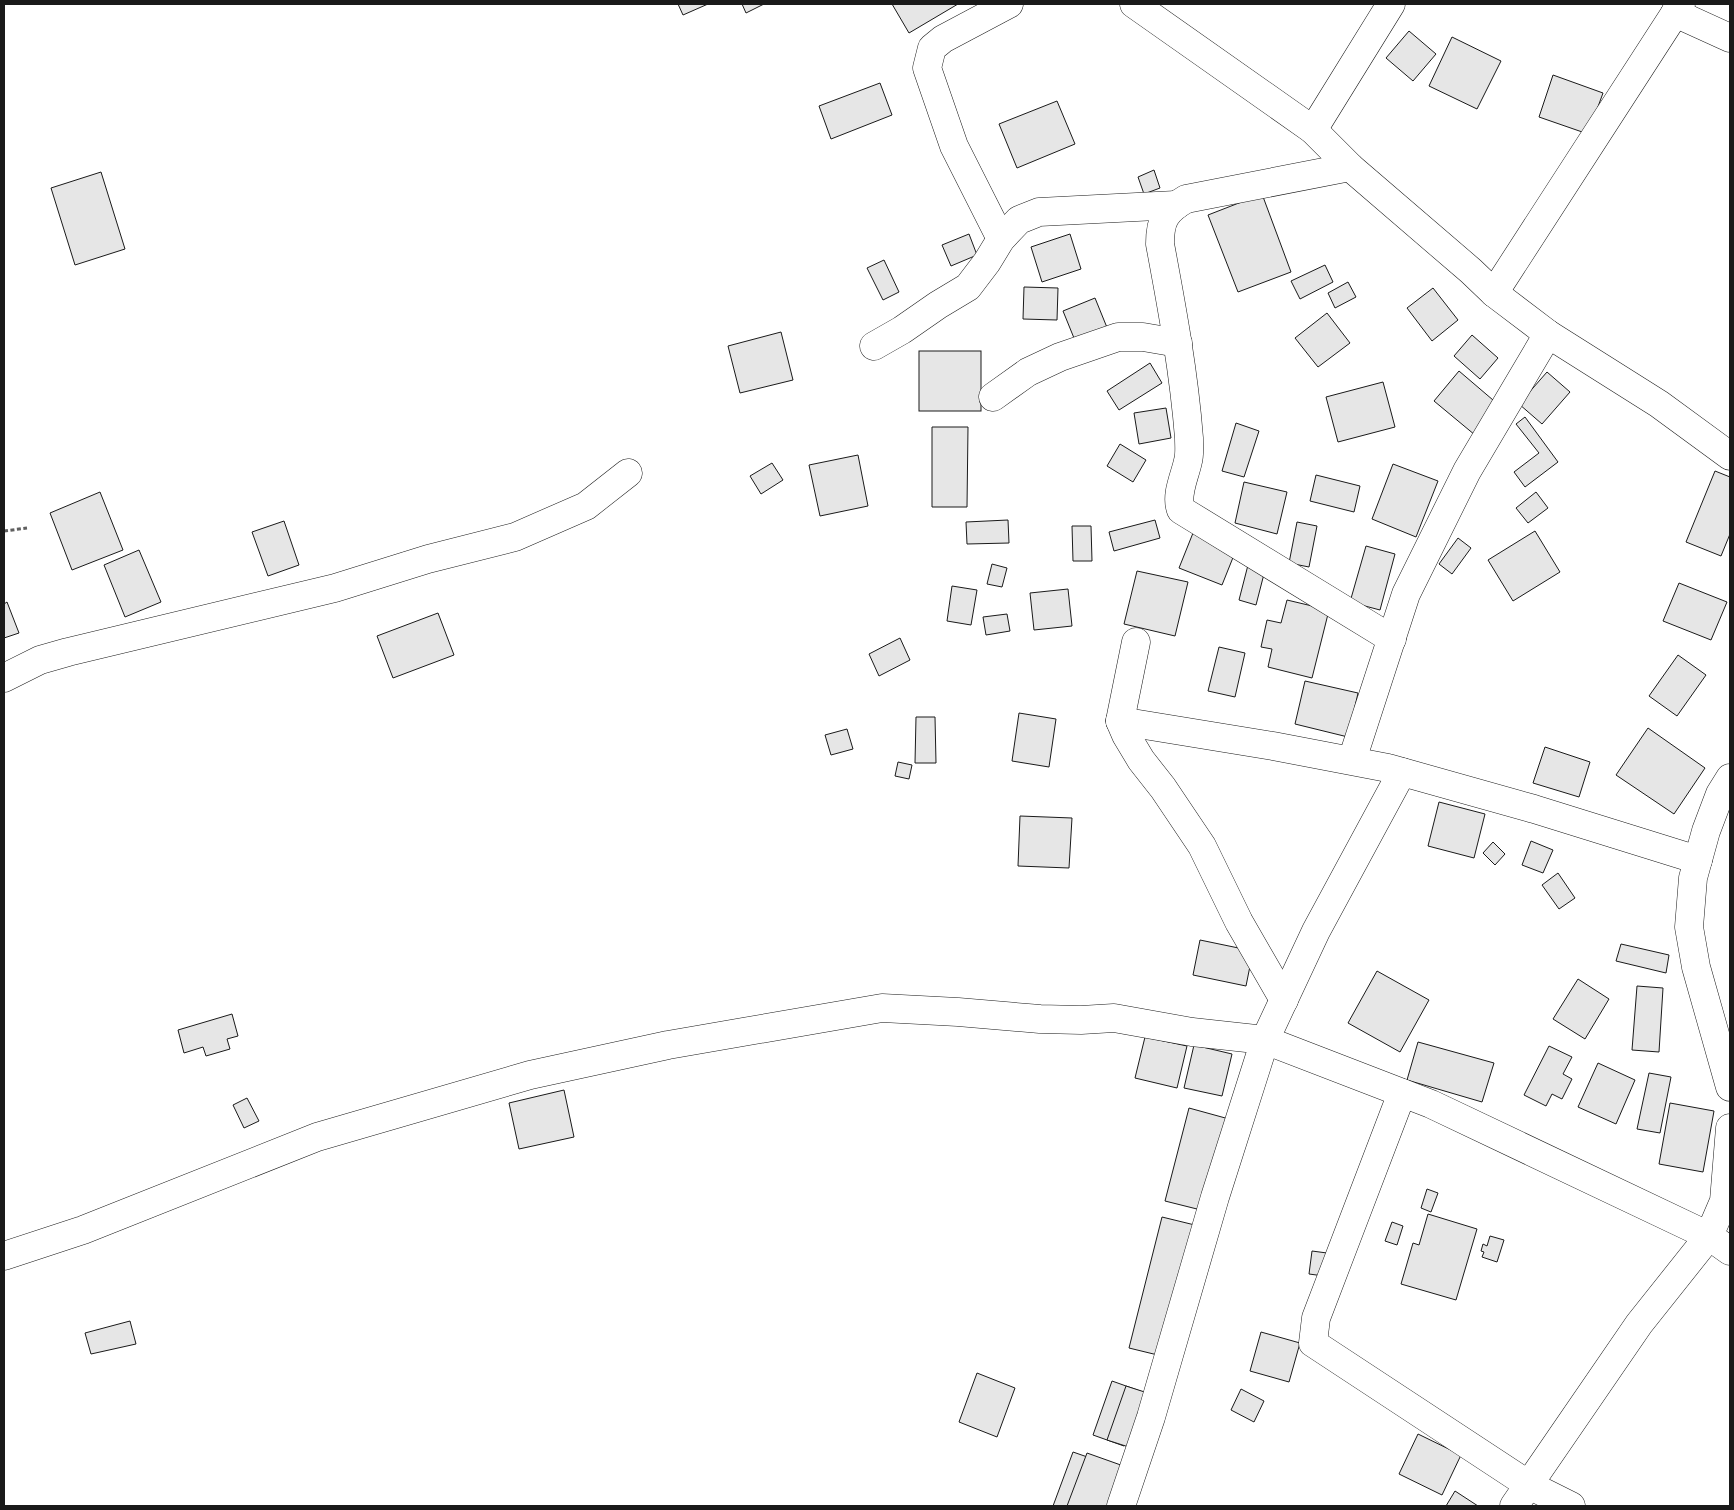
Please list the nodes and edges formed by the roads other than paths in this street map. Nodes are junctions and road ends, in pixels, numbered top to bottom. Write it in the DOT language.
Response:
graph roads {
  1 [pos="1010,4"];
  2 [pos="1134,4"];
  3 [pos="1391,4"];
  4 [pos="1678,9"];
  5 [pos="1730,38"];
  6 [pos="1313,130"];
  7 [pos="1350,168"];
  8 [pos="1176,205"];
  9 [pos="1000,239"];
  10 [pos="1494,293"];
  11 [pos="1548,334"];
  12 [pos="1178,343"];
  13 [pos="874,346"];
  14 [pos="993,396"];
  15 [pos="1730,456"];
  16 [pos="628,473"];
  17 [pos="1392,639"];
  18 [pos="1136,642"];
  19 [pos="4,678"];
  20 [pos="1120,721"];
  21 [pos="1352,760"];
  22 [pos="1402,772"];
  23 [pos="1730,778"];
  24 [pos="1698,860"];
  25 [pos="1284,1000"];
  26 [pos="1264,1040"];
  27 [pos="1730,1087"];
  28 [pos="1402,1093"];
  29 [pos="1730,1128"];
  30 [pos="1709,1236"];
  31 [pos="1730,1251"];
  32 [pos="4,1256"];
  33 [pos="1521,1495"];
  34 [pos="1121,1506"];
  35 [pos="1571,1506"];
  1 -- 9 [label="street"];
  2 -- 6 [label="street"];
  3 -- 6 [label="street"];
  4 -- 5 [label="street"];
  4 -- 10 [label="street"];
  6 -- 7 [label="street"];
  7 -- 8 [label="street"];
  7 -- 10 [label="street"];
  8 -- 9 [label="street"];
  8 -- 12 [label="street"];
  9 -- 13 [label="street"];
  10 -- 11 [label="street"];
  11 -- 15 [label="street"];
  11 -- 17 [label="street"];
  12 -- 14 [label="street"];
  12 -- 17 [label="street"];
  16 -- 19 [label="street"];
  17 -- 21 [label="street"];
  18 -- 20 [label="street"];
  20 -- 21 [label="street"];
  20 -- 25 [label="street"];
  21 -- 22 [label="street"];
  22 -- 24 [label="street"];
  22 -- 25 [label="street"];
  23 -- 24 [label="street"];
  24 -- 27 [label="street"];
  25 -- 26 [label="street"];
  26 -- 28 [label="street"];
  26 -- 32 [label="street"];
  26 -- 34 [label="street"];
  28 -- 30 [label="street"];
  28 -- 33 [label="street"];
  29 -- 30 [label="street"];
  30 -- 31 [label="street"];
  30 -- 33 [label="street"];
  33 -- 35 [label="street"];
}
